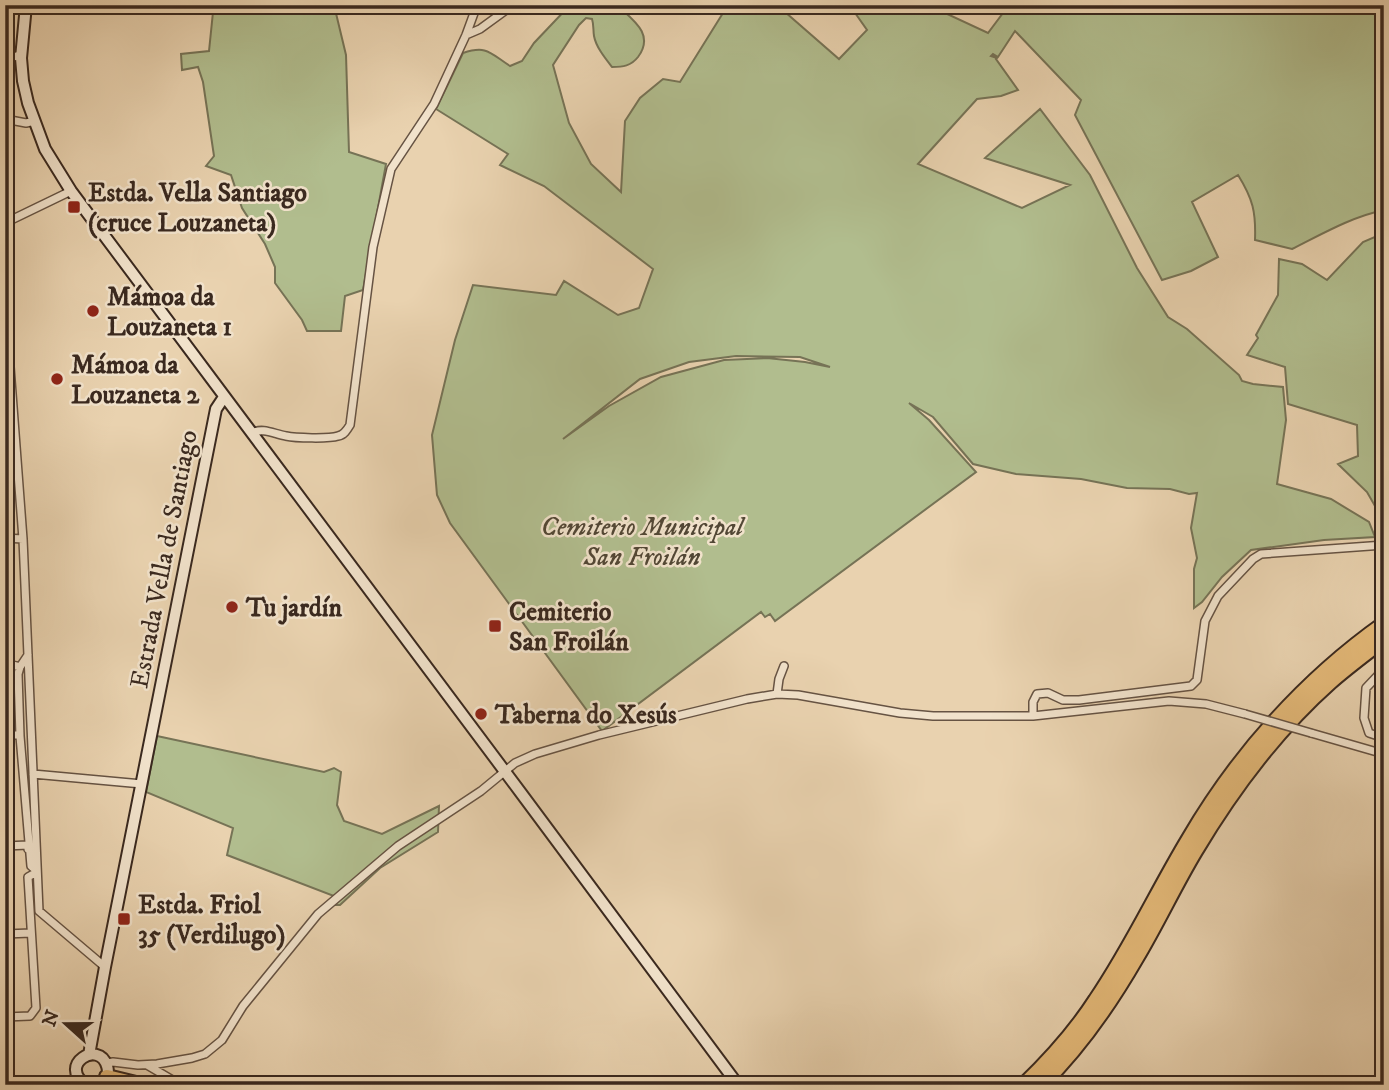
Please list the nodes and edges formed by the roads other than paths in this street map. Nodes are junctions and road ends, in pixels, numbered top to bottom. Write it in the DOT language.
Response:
graph roads {
  1 [pos="26,5"];
  2 [pos="477,5"];
  3 [pos="513,5"];
  4 [pos="466,35"];
  5 [pos="21,55"];
  6 [pos="5,59"];
  7 [pos="5,119"];
  8 [pos="34,121"];
  9 [pos="71,191"];
  10 [pos="5,225"];
  11 [pos="5,301"];
  12 [pos="7,356"];
  13 [pos="224,397"];
  14 [pos="252,433"];
  15 [pos="5,538"];
  16 [pos="23,539"];
  17 [pos="1384,545"];
  18 [pos="1384,624"];
  19 [pos="1384,639"];
  20 [pos="28,655"];
  21 [pos="5,663"];
  22 [pos="784,666"];
  23 [pos="20,668"];
  24 [pos="1384,669"];
  25 [pos="29,672"];
  26 [pos="777,694"];
  27 [pos="1033,716"];
  28 [pos="5,735"];
  29 [pos="20,735"];
  30 [pos="32,735"];
  31 [pos="1384,738"];
  32 [pos="1384,754"];
  33 [pos="505,771"];
  34 [pos="33,774"];
  35 [pos="142,784"];
  36 [pos="28,845"];
  37 [pos="5,846"];
  38 [pos="37,872"];
  39 [pos="28,877"];
  40 [pos="31,933"];
  41 [pos="5,934"];
  42 [pos="105,967"];
  43 [pos="5,1017"];
  44 [pos="89,1055"];
  45 [pos="146,1064"];
  46 [pos="104,1075"];
  47 [pos="85,1085"];
  48 [pos="140,1085"];
  49 [pos="181,1085"];
  50 [pos="738,1085"];
  51 [pos="1024,1085"];
  52 [pos="1041,1085"];
  1 -- 5 [label="main road"];
  2 -- 4 [label="street"];
  3 -- 4 [label="street"];
  4 -- 14 [label="street"];
  5 -- 6 [label="street"];
  5 -- 8 [label="main road"];
  7 -- 8 [label="street"];
  8 -- 9 [label="main road"];
  9 -- 10 [label="street"];
  9 -- 13 [label="main road"];
  11 -- 12 [label="street"];
  12 -- 16 [label="street"];
  13 -- 14 [label="main road"];
  13 -- 35 [label="main road, Estrada Vella de Santiago"];
  14 -- 33 [label="main road"];
  15 -- 16 [label="street"];
  16 -- 20 [label="street"];
  17 -- 27 [label="street"];
  18 -- 51 [label="highway"];
  19 -- 52 [label="highway"];
  20 -- 23 [label="street"];
  20 -- 25 [label="street"];
  21 -- 23 [label="street"];
  22 -- 26 [label="street"];
  23 -- 25 [label="street"];
  23 -- 29 [label="street"];
  24 -- 31 [label="street"];
  25 -- 30 [label="street"];
  26 -- 27 [label="street"];
  26 -- 33 [label="street"];
  27 -- 32 [label="street, bridge"];
  28 -- 29 [label="street"];
  29 -- 30 [label="street"];
  29 -- 36 [label="street"];
  30 -- 34 [label="street"];
  33 -- 45 [label="street"];
  33 -- 50 [label="main road"];
  34 -- 35 [label="street"];
  34 -- 38 [label="street"];
  35 -- 42 [label="main road, Estrada Vella de Santiago"];
  36 -- 37 [label="street"];
  36 -- 38 [label="street"];
  36 -- 39 [label="street"];
  38 -- 39 [label="street"];
  38 -- 42 [label="street"];
  39 -- 40 [label="street"];
  40 -- 41 [label="street"];
  40 -- 43 [label="street"];
  42 -- 44 [label="main road, Estrada Vella de Santiago"];
  44 -- 46 [label="main road"];
  44 -- 47 [label="main road, Estrada Vella de Santiago"];
  45 -- 46 [label="street"];
  45 -- 49 [label="street"];
  46 -- 48 [label="highway"];
}
